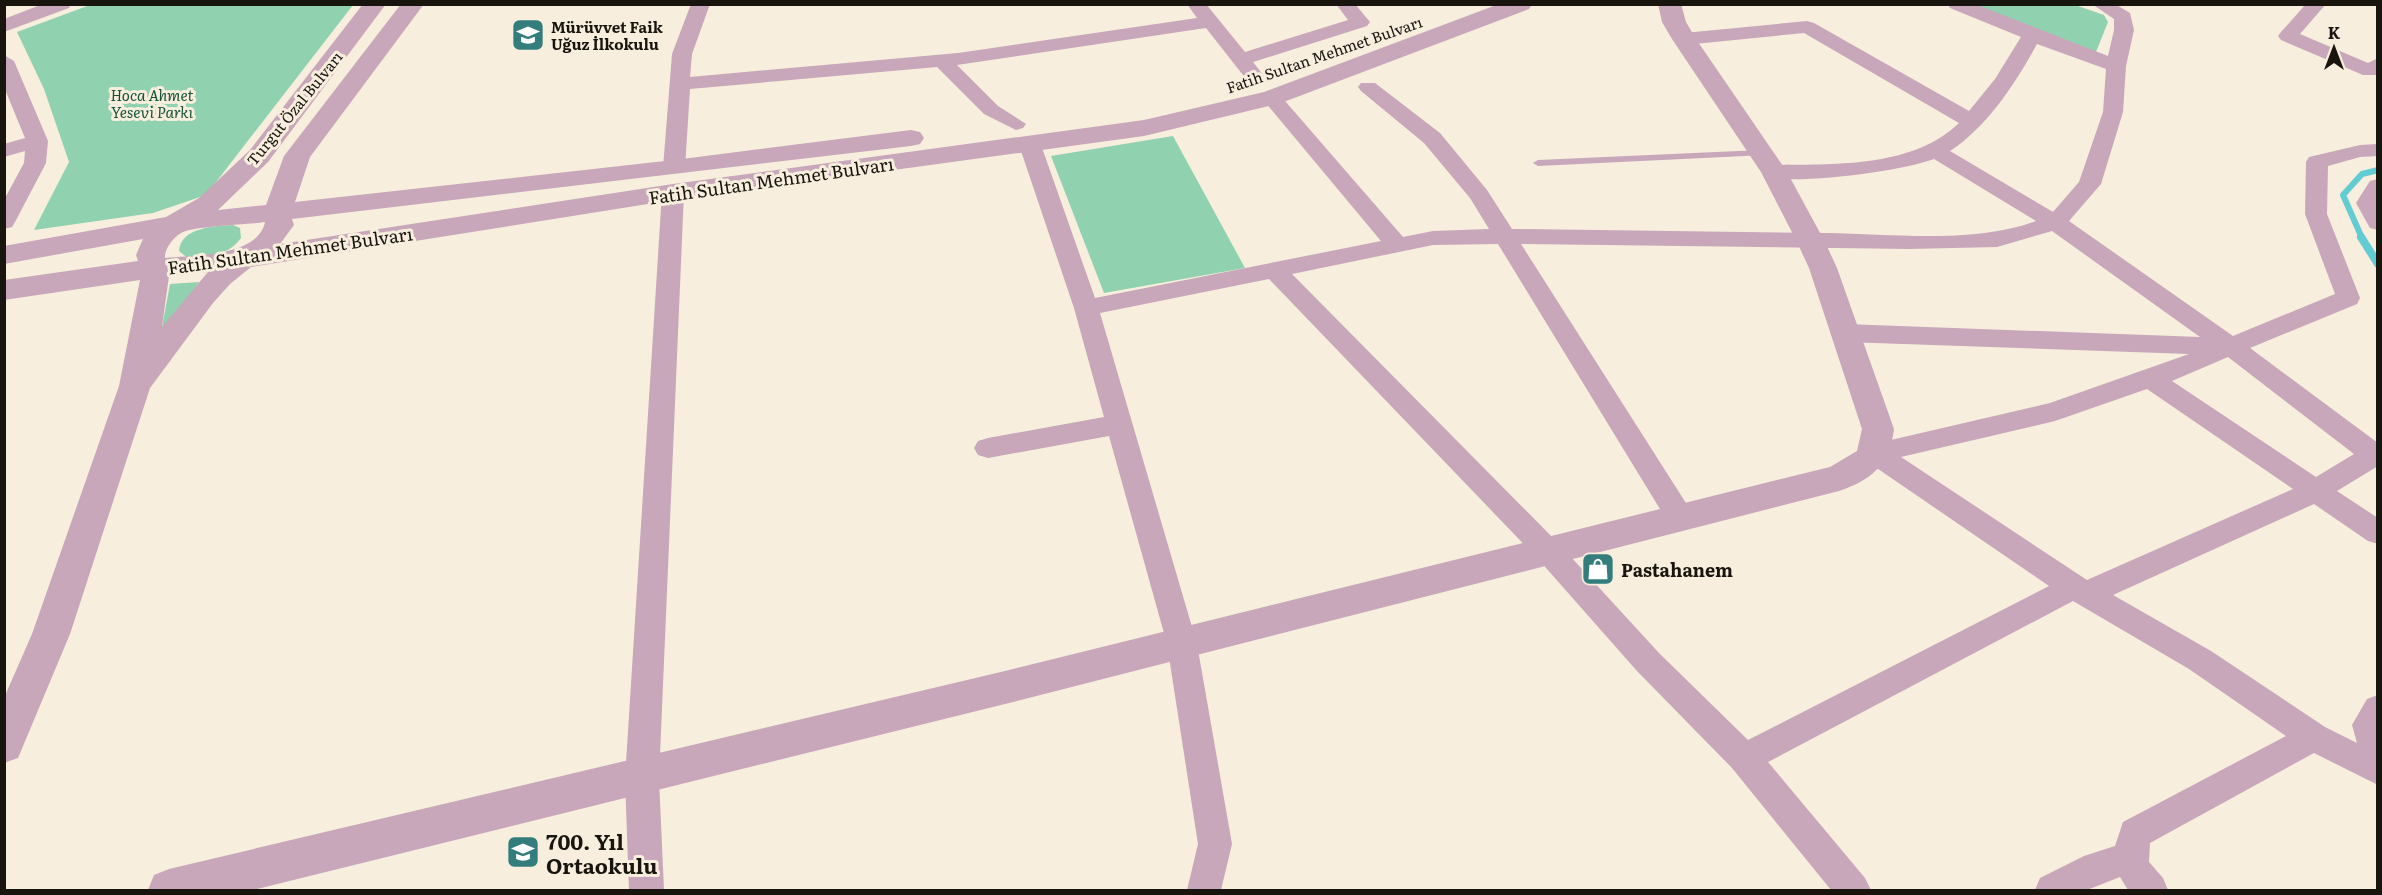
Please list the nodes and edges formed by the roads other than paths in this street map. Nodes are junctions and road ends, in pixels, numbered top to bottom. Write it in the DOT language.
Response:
graph roads {
  1 [pos="62,4"];
  2 [pos="375,4"];
  3 [pos="413,4"];
  4 [pos="701,4"];
  5 [pos="1197,4"];
  6 [pos="1345,4"];
  7 [pos="1464,4"];
  8 [pos="1521,4"];
  9 [pos="1957,4"];
  10 [pos="2101,4"];
  11 [pos="2317,4"];
  12 [pos="1669,18"];
  13 [pos="1210,22"];
  14 [pos="4,26"];
  15 [pos="2032,35"];
  16 [pos="941,60"];
  17 [pos="4,61"];
  18 [pos="2378,64"];
  19 [pos="2116,66"];
  20 [pos="1257,79"];
  21 [pos="682,84"];
  22 [pos="1368,87"];
  23 [pos="14,108"];
  24 [pos="1971,121"];
  25 [pos="1023,134"];
  26 [pos="37,141"];
  27 [pos="2378,150"];
  28 [pos="4,151"];
  29 [pos="1936,151"];
  30 [pos="1767,162"];
  31 [pos="1538,163"];
  32 [pos="674,180"];
  33 [pos="2378,186"];
  34 [pos="277,213"];
  35 [pos="4,222"];
  36 [pos="2055,222"];
  37 [pos="2378,223"];
  38 [pos="174,224"];
  39 [pos="1505,236"];
  40 [pos="1811,242"];
  41 [pos="1397,245"];
  42 [pos="4,255"];
  43 [pos="239,260"];
  44 [pos="155,268"];
  45 [pos="1273,269"];
  46 [pos="4,290"];
  47 [pos="1086,308"];
  48 [pos="1845,333"];
  49 [pos="2230,346"];
  50 [pos="2151,379"];
  51 [pos="135,386"];
  52 [pos="1119,424"];
  53 [pos="988,448"];
  54 [pos="1875,453"];
  55 [pos="2315,491"];
  56 [pos="1680,519"];
  57 [pos="2378,533"];
  58 [pos="1548,552"];
  59 [pos="2080,591"];
  60 [pos="1182,644"];
  61 [pos="2378,709"];
  62 [pos="2314,737"];
  63 [pos="4,745"];
  64 [pos="1744,758"];
  65 [pos="2378,760"];
  66 [pos="2378,770"];
  67 [pos="642,779"];
  68 [pos="2129,858"];
  69 [pos="169,891"];
  70 [pos="646,891"];
  71 [pos="1204,891"];
  72 [pos="1853,891"];
  73 [pos="2052,891"];
  74 [pos="2151,891"];
  1 -- 14 [label="street"];
  2 -- 38 [label="street, Turgut Özal Bulvarı"];
  3 -- 34 [label="street, Turgut Özal Bulvarı"];
  4 -- 21 [label="street"];
  5 -- 13 [label="street"];
  6 -- 20 [label="street"];
  7 -- 20 [label="street, Fatih Sultan Mehmet Bulvarı"];
  8 -- 20 [label="street, Fatih Sultan Mehmet Bulvarı"];
  9 -- 15 [label="street"];
  10 -- 19 [label="street"];
  11 -- 18 [label="street"];
  12 -- 24 [label="street"];
  12 -- 30 [label="street"];
  13 -- 16 [label="street"];
  13 -- 20 [label="street"];
  15 -- 19 [label="street"];
  15 -- 24 [label="street"];
  16 -- 21 [label="street"];
  16 -- 25 [label="street"];
  17 -- 23 [label="street"];
  19 -- 36 [label="street"];
  20 -- 25 [label="street, Fatih Sultan Mehmet Bulvarı"];
  20 -- 41 [label="street"];
  21 -- 32 [label="street"];
  22 -- 39 [label="street"];
  23 -- 26 [label="street"];
  24 -- 29 [label="street"];
  25 -- 32 [label="street, Fatih Sultan Mehmet Bulvarı"];
  25 -- 47 [label="street"];
  26 -- 28 [label="street"];
  26 -- 35 [label="street"];
  27 -- 49 [label="street"];
  29 -- 30 [label="street"];
  29 -- 36 [label="street"];
  30 -- 31 [label="lane"];
  30 -- 40 [label="street"];
  32 -- 34 [label="street, Fatih Sultan Mehmet Bulvarı"];
  32 -- 43 [label="street, Fatih Sultan Mehmet Bulvarı"];
  32 -- 67 [label="street"];
  33 -- 37 [label="street"];
  34 -- 38 [label="street, Fatih Sultan Mehmet Bulvarı"];
  34 -- 43 [label="street, Turgut Özal Bulvarı"];
  36 -- 40 [label="street"];
  36 -- 49 [label="street"];
  38 -- 42 [label="street, Fatih Sultan Mehmet Bulvarı"];
  38 -- 44 [label="street"];
  39 -- 40 [label="street"];
  39 -- 41 [label="street"];
  39 -- 56 [label="street"];
  40 -- 48 [label="street"];
  41 -- 45 [label="street"];
  43 -- 44 [label="street, Fatih Sultan Mehmet Bulvarı"];
  43 -- 51 [label="street, Turgut Özal Bulvarı"];
  44 -- 46 [label="street, Fatih Sultan Mehmet Bulvarı"];
  44 -- 51 [label="street"];
  45 -- 47 [label="street"];
  45 -- 58 [label="street"];
  47 -- 52 [label="street"];
  48 -- 49 [label="street"];
  48 -- 54 [label="street"];
  49 -- 50 [label="street"];
  49 -- 55 [label="street"];
  50 -- 54 [label="street"];
  50 -- 55 [label="street"];
  51 -- 63 [label="street"];
  52 -- 53 [label="street"];
  52 -- 60 [label="street"];
  54 -- 56 [label="street"];
  54 -- 59 [label="street"];
  55 -- 57 [label="street"];
  55 -- 59 [label="street"];
  56 -- 58 [label="street"];
  58 -- 60 [label="street"];
  58 -- 64 [label="street"];
  59 -- 62 [label="street"];
  59 -- 64 [label="street"];
  60 -- 67 [label="street"];
  60 -- 71 [label="street"];
  61 -- 65 [label="street"];
  62 -- 66 [label="street"];
  62 -- 68 [label="street"];
  64 -- 72 [label="street"];
  67 -- 69 [label="street"];
  67 -- 70 [label="street"];
  68 -- 73 [label="street"];
  68 -- 74 [label="street"];
}
